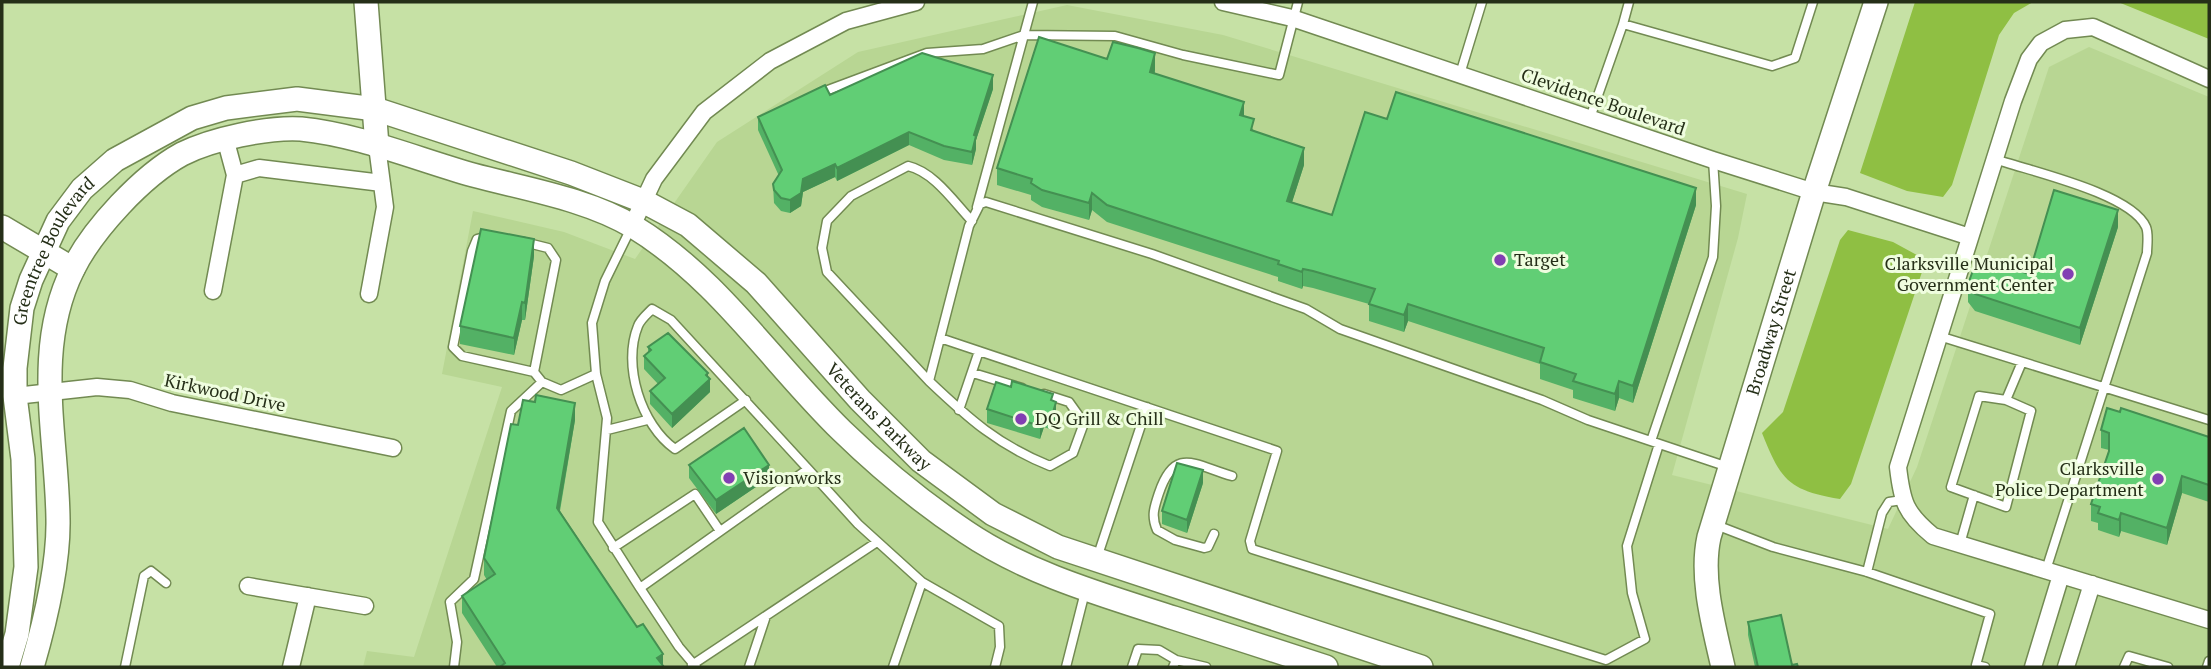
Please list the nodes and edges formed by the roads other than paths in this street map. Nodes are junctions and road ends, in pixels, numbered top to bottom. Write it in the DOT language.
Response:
graph roads {
  1 [pos="366,2"];
  2 [pos="916,2"];
  3 [pos="1032,2"];
  4 [pos="1223,2"];
  5 [pos="1298,2"];
  6 [pos="1482,2"];
  7 [pos="1629,2"];
  8 [pos="1813,2"];
  9 [pos="1876,2"];
  10 [pos="1293,18"];
  11 [pos="1623,24"];
  12 [pos="1024,34"];
  13 [pos="1460,74"];
  14 [pos="2209,79"];
  15 [pos="806,98"];
  16 [pos="375,109"];
  17 [pos="1590,118"];
  18 [pos="225,138"];
  19 [pos="377,146"];
  20 [pos="1995,159"];
  21 [pos="1713,160"];
  22 [pos="235,175"];
  23 [pos="382,183"];
  24 [pos="1814,192"];
  25 [pos="643,201"];
  26 [pos="977,207"];
  27 [pos="972,220"];
  28 [pos="632,226"];
  29 [pos="2,227"];
  30 [pos="495,235"];
  31 [pos="1970,237"];
  32 [pos="508,238"];
  33 [pos="43,251"];
  34 [pos="73,269"];
  35 [pos="213,291"];
  36 [pos="369,294"];
  37 [pos="1939,336"];
  38 [pos="940,338"];
  39 [pos="979,351"];
  40 [pos="2022,362"];
  41 [pos="534,372"];
  42 [pos="973,373"];
  43 [pos="596,374"];
  44 [pos="929,381"];
  45 [pos="542,383"];
  46 [pos="2104,387"];
  47 [pos="48,393"];
  48 [pos="15,396"];
  49 [pos="746,400"];
  50 [pos="2006,400"];
  51 [pos="1147,407"];
  52 [pos="959,410"];
  53 [pos="647,420"];
  54 [pos="2209,420"];
  55 [pos="607,430"];
  56 [pos="1655,443"];
  57 [pos="393,449"];
  58 [pos="1731,468"];
  59 [pos="808,469"];
  60 [pos="1232,477"];
  61 [pos="1974,495"];
  62 [pos="1902,500"];
  63 [pos="1714,523"];
  64 [pos="720,531"];
  65 [pos="1214,534"];
  66 [pos="877,542"];
  67 [pos="1960,544"];
  68 [pos="613,548"];
  69 [pos="1096,561"];
  70 [pos="1867,572"];
  71 [pos="2054,572"];
  72 [pos="922,582"];
  73 [pos="166,583"];
  74 [pos="2092,584"];
  75 [pos="248,586"];
  76 [pos="640,587"];
  77 [pos="1086,589"];
  78 [pos="308,596"];
  79 [pos="365,606"];
  80 [pos="766,616"];
  81 [pos="2209,620"];
  82 [pos="2209,661"];
  83 [pos="1175,664"];
  84 [pos="1314,665"];
  85 [pos="694,666"];
  86 [pos="7,667"];
  87 [pos="32,667"];
  88 [pos="125,667"];
  89 [pos="291,667"];
  90 [pos="454,667"];
  91 [pos="749,667"];
  92 [pos="892,667"];
  93 [pos="995,667"];
  94 [pos="1066,667"];
  95 [pos="1132,667"];
  96 [pos="1206,667"];
  97 [pos="1421,667"];
  98 [pos="1723,667"];
  99 [pos="1985,667"];
  100 [pos="2033,667"];
  101 [pos="2066,667"];
  102 [pos="2124,667"];
  103 [pos="2168,667"];
  104 [pos="2207,667"];
  1 -- 16 [label="main road"];
  2 -- 25 [label="street"];
  3 -- 12 [label="lane"];
  4 -- 10 [label="street, Clevidence Boulevard"];
  5 -- 10 [label="lane"];
  6 -- 13 [label="lane"];
  7 -- 11 [label="lane"];
  8 -- 11 [label="lane"];
  9 -- 24 [label="main road, Broadway Street"];
  10 -- 12 [label="lane"];
  10 -- 13 [label="street, Clevidence Boulevard"];
  11 -- 17 [label="lane"];
  12 -- 15 [label="lane"];
  12 -- 26 [label="lane"];
  13 -- 17 [label="street, Clevidence Boulevard"];
  14 -- 20 [label="street"];
  16 -- 19 [label="main road"];
  16 -- 25 [label="main road, Veterans Parkway"];
  16 -- 33 [label="main road, Greentree Boulevard"];
  17 -- 21 [label="street, Clevidence Boulevard"];
  18 -- 19 [label="main road, Greentree Boulevard"];
  18 -- 22 [label="street"];
  18 -- 34 [label="main road, Greentree Boulevard"];
  19 -- 23 [label="street"];
  19 -- 28 [label="main road, Veterans Parkway"];
  20 -- 31 [label="street"];
  20 -- 46 [label="lane"];
  21 -- 24 [label="street, Clevidence Boulevard"];
  21 -- 56 [label="lane"];
  22 -- 23 [label="street"];
  22 -- 35 [label="street"];
  23 -- 36 [label="street"];
  24 -- 31 [label="street, Clevidence Boulevard"];
  24 -- 58 [label="main road, Broadway Street"];
  25 -- 28 [label="street"];
  25 -- 69 [label="main road, Veterans Parkway"];
  26 -- 27 [label="lane"];
  26 -- 56 [label="lane"];
  27 -- 38 [label="lane"];
  27 -- 44 [label="lane"];
  28 -- 43 [label="lane"];
  28 -- 77 [label="main road, Veterans Parkway"];
  29 -- 33 [label="main road"];
  30 -- 41 [label="lane"];
  31 -- 37 [label="street"];
  32 -- 41 [label="lane"];
  33 -- 34 [label="main road"];
  33 -- 48 [label="main road, Greentree Boulevard"];
  34 -- 47 [label="main road, Greentree Boulevard"];
  37 -- 40 [label="lane"];
  37 -- 62 [label="street"];
  38 -- 39 [label="lane"];
  38 -- 44 [label="lane"];
  39 -- 42 [label="lane"];
  39 -- 51 [label="lane"];
  40 -- 46 [label="lane"];
  40 -- 50 [label="lane"];
  41 -- 45 [label="lane"];
  42 -- 52 [label="lane"];
  42 -- 52 [label="lane"];
  43 -- 45 [label="lane"];
  43 -- 55 [label="lane"];
  44 -- 52 [label="lane"];
  45 -- 90 [label="lane"];
  46 -- 54 [label="lane"];
  46 -- 71 [label="lane"];
  47 -- 48 [label="street, Kirkwood Drive"];
  47 -- 57 [label="street, Kirkwood Drive"];
  47 -- 87 [label="main road, Greentree Boulevard"];
  48 -- 86 [label="main road, Greentree Boulevard"];
  49 -- 53 [label="lane"];
  49 -- 53 [label="lane"];
  49 -- 59 [label="lane"];
  50 -- 61 [label="lane"];
  50 -- 61 [label="lane"];
  51 -- 56 [label="lane"];
  51 -- 69 [label="lane"];
  53 -- 55 [label="lane"];
  55 -- 68 [label="lane"];
  56 -- 58 [label="lane"];
  58 -- 63 [label="main road, Broadway Street"];
  59 -- 64 [label="lane"];
  59 -- 66 [label="lane"];
  60 -- 65 [label="lane"];
  61 -- 67 [label="lane"];
  62 -- 67 [label="street"];
  62 -- 70 [label="lane"];
  63 -- 70 [label="lane"];
  63 -- 98 [label="main road, Broadway Street"];
  64 -- 68 [label="lane"];
  64 -- 76 [label="lane"];
  66 -- 72 [label="lane"];
  66 -- 80 [label="lane"];
  67 -- 71 [label="street"];
  68 -- 76 [label="lane"];
  69 -- 77 [label="main road"];
  69 -- 97 [label="main road, Veterans Parkway"];
  70 -- 99 [label="lane"];
  71 -- 74 [label="street"];
  71 -- 100 [label="street"];
  72 -- 92 [label="lane"];
  72 -- 93 [label="lane"];
  73 -- 88 [label="lane"];
  74 -- 81 [label="street"];
  74 -- 101 [label="street"];
  75 -- 78 [label="street"];
  76 -- 85 [label="lane"];
  77 -- 84 [label="main road, Veterans Parkway"];
  77 -- 94 [label="lane"];
  78 -- 79 [label="street"];
  78 -- 89 [label="street"];
  80 -- 85 [label="lane"];
  80 -- 91 [label="lane"];
  82 -- 104 [label="lane"];
  83 -- 95 [label="lane"];
  83 -- 96 [label="lane"];
  102 -- 103 [label="lane"];
}
